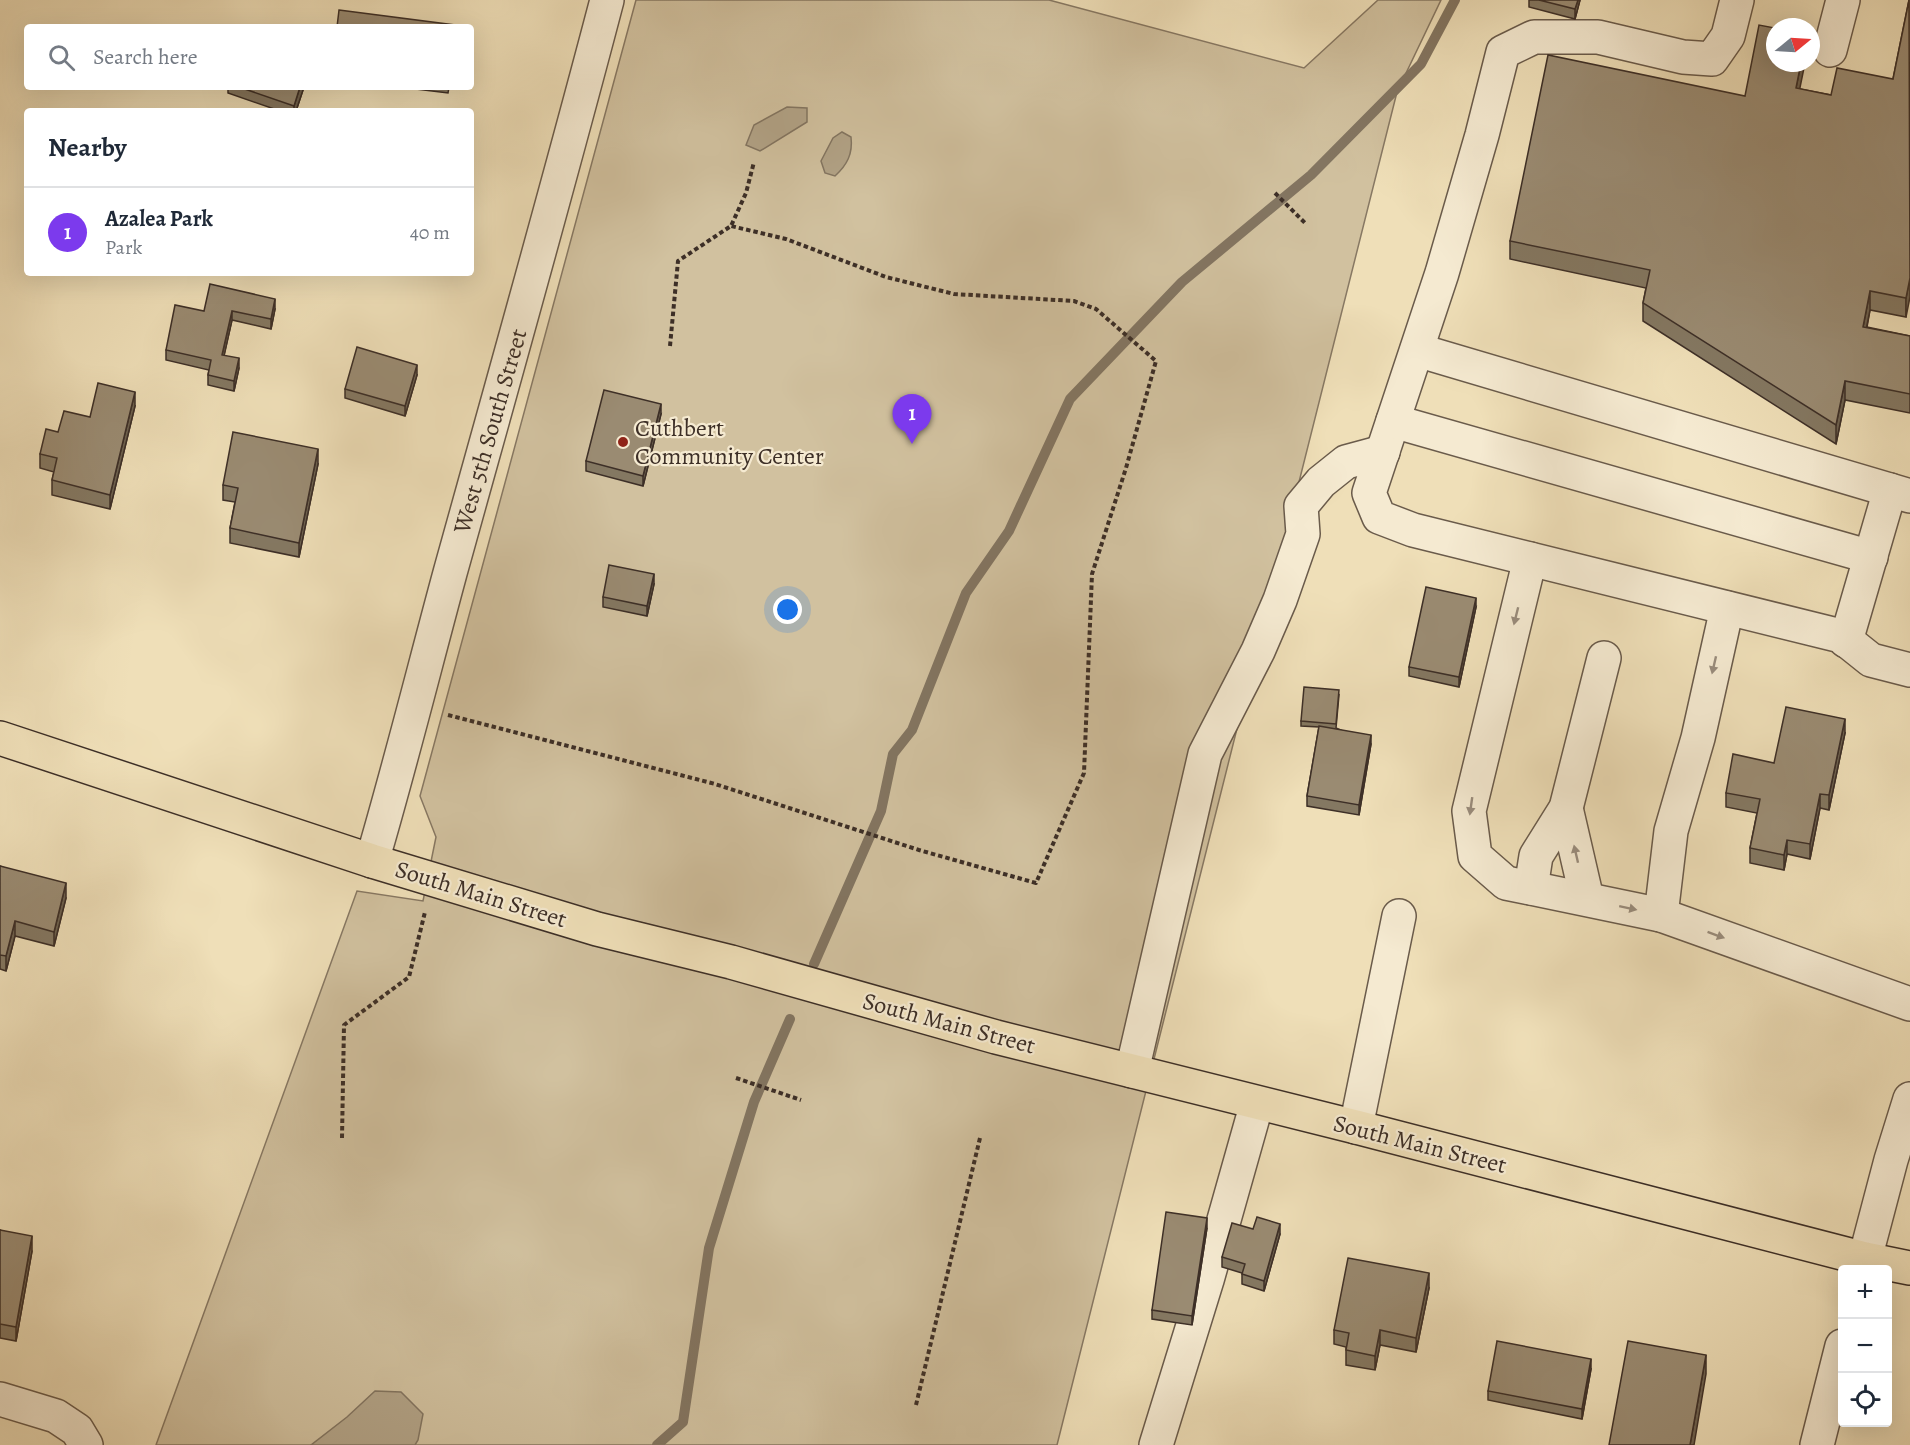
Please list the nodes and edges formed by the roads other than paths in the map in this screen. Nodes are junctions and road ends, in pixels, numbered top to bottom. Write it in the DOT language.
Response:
graph roads {
  1 [pos="607,0"];
  2 [pos="1737,0"];
  3 [pos="1843,0"];
  4 [pos="1830,50"];
  5 [pos="1417,350"];
  6 [pos="1393,422"];
  7 [pos="1383,452"];
  8 [pos="1900,493"];
  9 [pos="1871,557"];
  10 [pos="1530,560"];
  11 [pos="1727,608"];
  12 [pos="1846,641"];
  13 [pos="1604,658"];
  14 [pos="1910,670"];
  15 [pos="0,738"];
  16 [pos="1566,808"];
  17 [pos="372,861"];
  18 [pos="1531,888"];
  19 [pos="1587,899"];
  20 [pos="1661,915"];
  21 [pos="1399,916"];
  22 [pos="1910,1004"];
  23 [pos="1132,1071"];
  24 [pos="1910,1099"];
  25 [pos="1257,1103"];
  26 [pos="1356,1127"];
  27 [pos="1864,1264"];
  28 [pos="1910,1268"];
  29 [pos="1838,1362"];
  30 [pos="0,1399"];
  31 [pos="86,1445"];
  32 [pos="1156,1445"];
  33 [pos="1817,1445"];
  1 -- 17 [label="street, West 5th South Street"];
  2 -- 5 [label="street"];
  3 -- 4 [label="street"];
  5 -- 6 [label="street"];
  5 -- 8 [label="street"];
  6 -- 7 [label="street"];
  6 -- 9 [label="street"];
  7 -- 10 [label="street"];
  7 -- 23 [label="street"];
  8 -- 9 [label="street"];
  9 -- 12 [label="street"];
  10 -- 11 [label="street"];
  10 -- 18 [label="street, one-way"];
  11 -- 12 [label="street"];
  11 -- 20 [label="street, one-way"];
  12 -- 14 [label="street"];
  13 -- 16 [label="street"];
  15 -- 17 [label="main road, South Main Street"];
  16 -- 18 [label="street"];
  19 -- 16 [label="street, one-way"];
  17 -- 23 [label="main road, South Main Street"];
  18 -- 19 [label="street"];
  19 -- 20 [label="street, one-way"];
  20 -- 22 [label="street, one-way"];
  21 -- 26 [label="street"];
  23 -- 25 [label="main road, South Main Street"];
  24 -- 27 [label="street"];
  25 -- 26 [label="main road, South Main Street"];
  25 -- 32 [label="street"];
  26 -- 27 [label="main road, South Main Street"];
  27 -- 28 [label="main road, South Main Street"];
  29 -- 33 [label="street"];
  30 -- 31 [label="street"];
}
